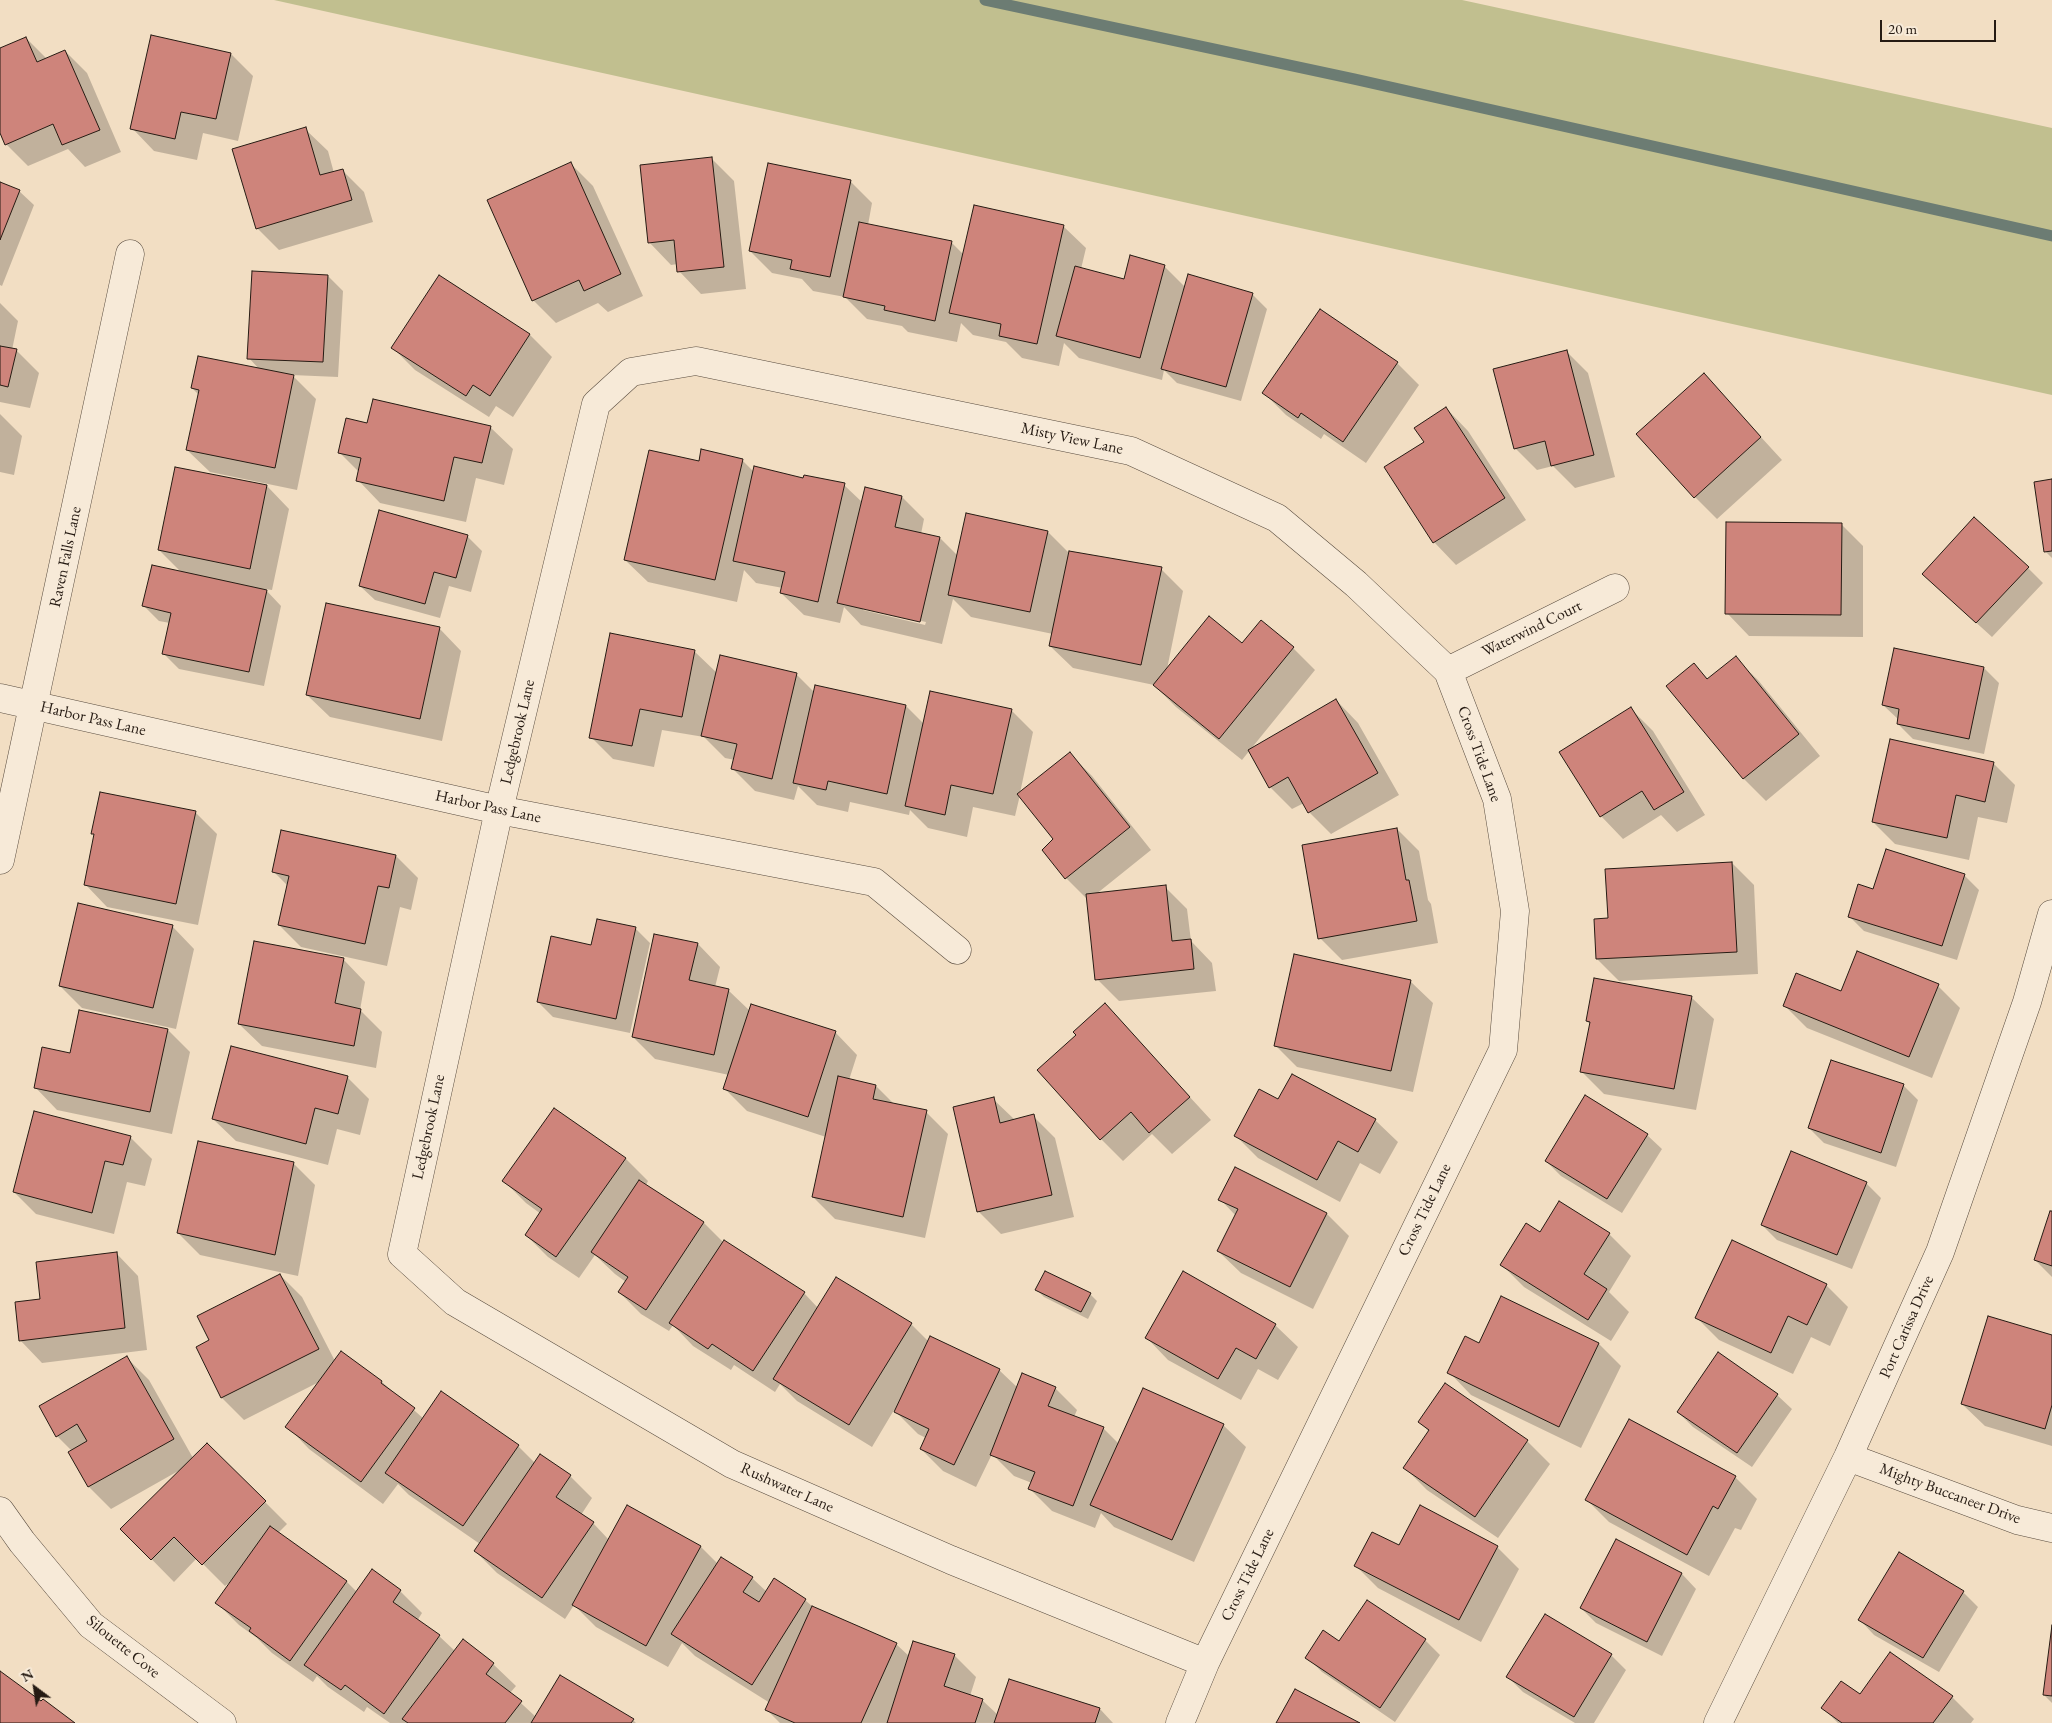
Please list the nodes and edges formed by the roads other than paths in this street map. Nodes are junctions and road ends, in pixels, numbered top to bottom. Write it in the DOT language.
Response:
graph roads {
  1 [pos="130,254"];
  2 [pos="631,372"];
  3 [pos="1615,588"];
  4 [pos="1448,671"];
  5 [pos="0,698"];
  6 [pos="34,706"];
  7 [pos="499,810"];
  8 [pos="0,860"];
  9 [pos="2052,914"];
  10 [pos="957,950"];
  11 [pos="402,1254"];
  12 [pos="1848,1457"];
  13 [pos="0,1511"];
  14 [pos="2052,1528"];
  15 [pos="1205,1662"];
  16 [pos="222,1723"];
  17 [pos="1180,1723"];
  18 [pos="1718,1723"];
  1 -- 6 [label="street, Raven Falls Lane"];
  2 -- 4 [label="street, Misty View Lane"];
  2 -- 7 [label="street, Ledgebrook Lane"];
  3 -- 4 [label="street, Waterwind Court"];
  4 -- 15 [label="street, Cross Tide Lane"];
  5 -- 6 [label="street, Harbor Pass Lane"];
  6 -- 7 [label="street, Harbor Pass Lane"];
  6 -- 8 [label="street, Raven Falls Lane"];
  7 -- 10 [label="street, Harbor Pass Lane"];
  7 -- 11 [label="street, Ledgebrook Lane"];
  9 -- 12 [label="street, Port Carissa Drive"];
  11 -- 15 [label="street, Rushwater Lane"];
  12 -- 14 [label="street, Mighty Buccaneer Drive"];
  12 -- 18 [label="street, Port Carissa Drive"];
  13 -- 16 [label="street, Silouette Cove"];
  15 -- 17 [label="street, Cross Tide Lane"];
}
